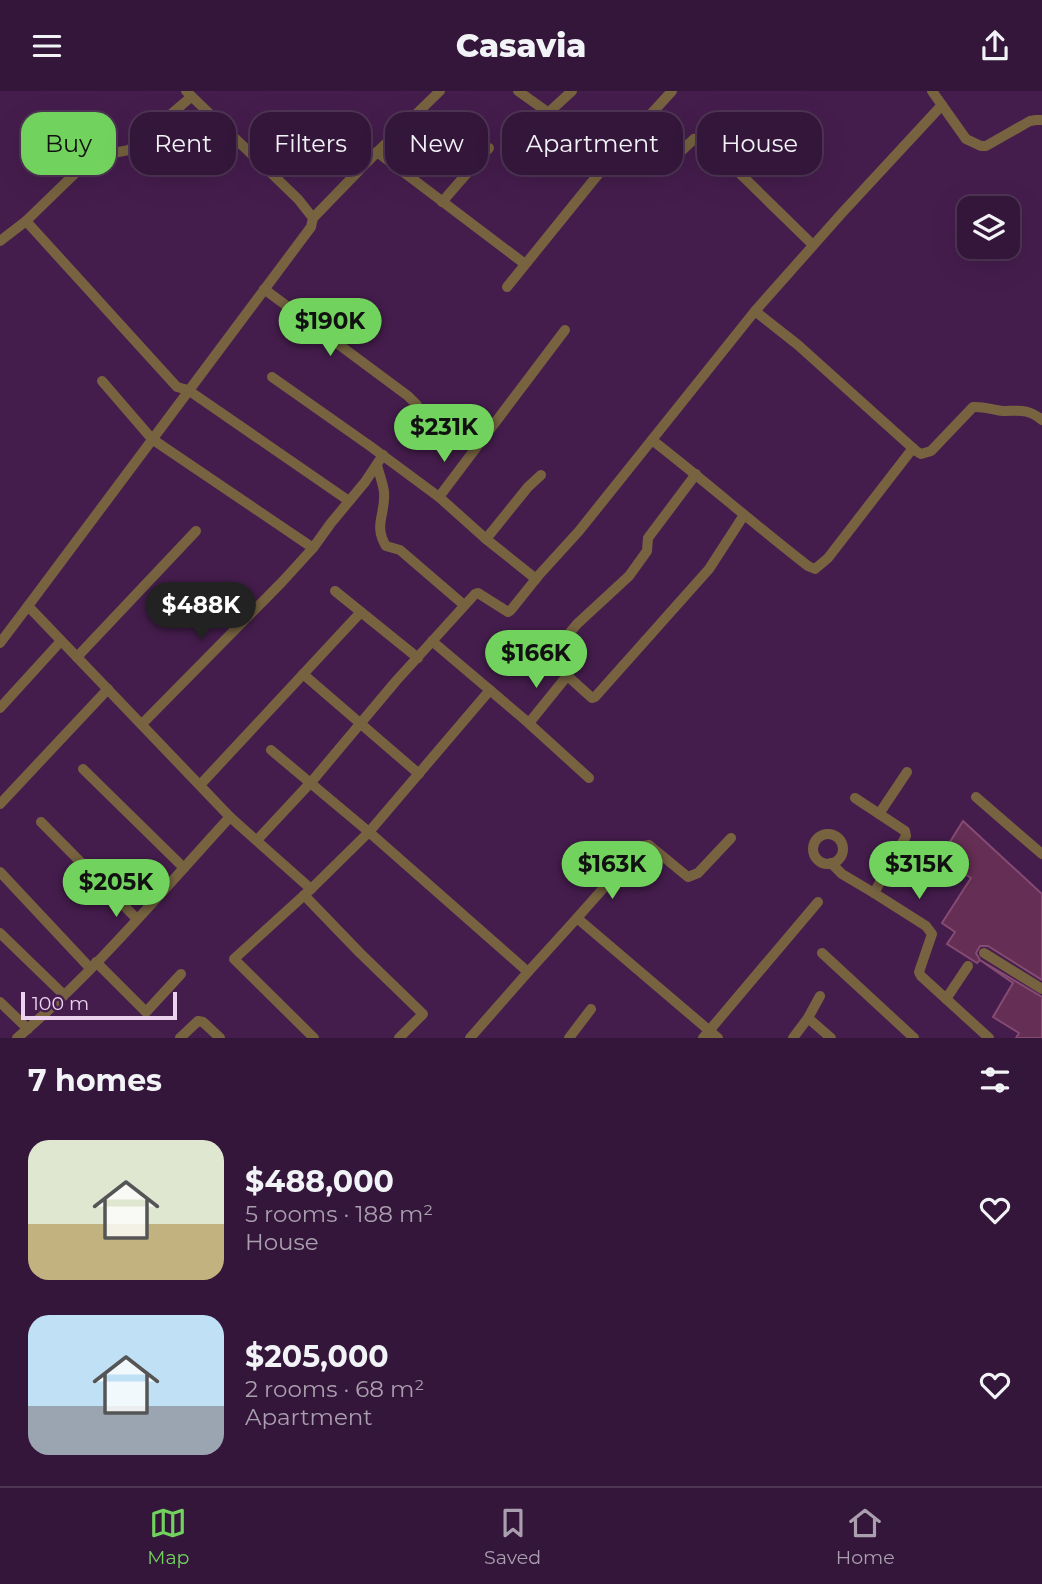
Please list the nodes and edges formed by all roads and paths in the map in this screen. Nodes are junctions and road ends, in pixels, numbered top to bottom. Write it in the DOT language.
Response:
graph roads {
  1 [pos="440,91"];
  2 [pos="518,91"];
  3 [pos="572,91"];
  4 [pos="672,91"];
  5 [pos="932,91"];
  6 [pos="189,94"];
  7 [pos="942,105"];
  8 [pos="547,112"];
  9 [pos="549,112"];
  10 [pos="653,112"];
  11 [pos="1042,120"];
  12 [pos="489,148"];
  13 [pos="683,149"];
  14 [pos="377,152"];
  15 [pos="597,175"];
  16 [pos="442,202"];
  17 [pos="313,218"];
  18 [pos="26,221"];
  19 [pos="0,241"];
  20 [pos="813,244"];
  21 [pos="525,264"];
  22 [pos="507,287"];
  23 [pos="264,289"];
  24 [pos="755,311"];
  25 [pos="565,330"];
  26 [pos="272,377"];
  27 [pos="102,380"];
  28 [pos="188,390"];
  29 [pos="417,405"];
  30 [pos="1042,420"];
  31 [pos="152,439"];
  32 [pos="652,440"];
  33 [pos="912,448"];
  34 [pos="380,460"];
  35 [pos="696,474"];
  36 [pos="541,475"];
  37 [pos="439,497"];
  38 [pos="349,501"];
  39 [pos="744,515"];
  40 [pos="196,531"];
  41 [pos="486,539"];
  42 [pos="313,548"];
  43 [pos="536,579"];
  44 [pos="335,591"];
  45 [pos="28,605"];
  46 [pos="464,605"];
  47 [pos="361,612"];
  48 [pos="1,639"];
  49 [pos="61,641"];
  50 [pos="432,641"];
  51 [pos="531,643"];
  52 [pos="77,657"];
  53 [pos="418,657"];
  54 [pos="548,659"];
  55 [pos="303,674"];
  56 [pos="567,677"];
  57 [pos="108,689"];
  58 [pos="490,690"];
  59 [pos="0,708"];
  60 [pos="361,723"];
  61 [pos="528,723"];
  62 [pos="142,724"];
  63 [pos="271,750"];
  64 [pos="83,769"];
  65 [pos="907,772"];
  66 [pos="419,774"];
  67 [pos="589,778"];
  68 [pos="310,783"];
  69 [pos="200,785"];
  70 [pos="976,797"];
  71 [pos="855,798"];
  72 [pos="0,804"];
  73 [pos="880,814"];
  74 [pos="230,817"];
  75 [pos="41,822"];
  76 [pos="369,832"];
  77 [pos="731,838"];
  78 [pos="257,840"];
  79 [pos="1042,854"];
  80 [pos="831,863"];
  81 [pos="184,868"];
  82 [pos="0,872"];
  83 [pos="308,892"];
  84 [pos="874,893"];
  85 [pos="818,902"];
  86 [pos="577,918"];
  87 [pos="138,919"];
  88 [pos="0,933"];
  89 [pos="822,953"];
  90 [pos="984,953"];
  91 [pos="93,965"];
  92 [pos="968,965"];
  93 [pos="528,972"];
  94 [pos="181,974"];
  95 [pos="1042,989"];
  96 [pos="64,995"];
  97 [pos="820,996"];
  98 [pos="946,999"];
  99 [pos="0,1002"];
  100 [pos="592,1009"];
  101 [pos="808,1018"];
  102 [pos="28,1029"];
  103 [pos="710,1036"];
  104 [pos="17,1038"];
  105 [pos="180,1038"];
  106 [pos="220,1038"];
  107 [pos="314,1038"];
  108 [pos="398,1038"];
  109 [pos="470,1038"];
  110 [pos="569,1038"];
  111 [pos="793,1038"];
  112 [pos="831,1038"];
  113 [pos="914,1038"];
  114 [pos="989,1038"];
  1 -- 14 [label="street"];
  2 -- 8 [label="street"];
  3 -- 9 [label="street"];
  4 -- 10 [label="street"];
  5 -- 7 [label="street"];
  6 -- 17 [label="street"];
  6 -- 18 [label="street"];
  7 -- 11 [label="street"];
  7 -- 20 [label="street"];
  12 -- 16 [label="street"];
  13 -- 20 [label="street"];
  14 -- 16 [label="street"];
  14 -- 17 [label="street"];
  15 -- 21 [label="street"];
  16 -- 21 [label="street"];
  17 -- 23 [label="street"];
  18 -- 19 [label="street"];
  18 -- 28 [label="street"];
  20 -- 24 [label="street"];
  21 -- 22 [label="street"];
  23 -- 28 [label="street"];
  23 -- 29 [label="street"];
  24 -- 32 [label="street"];
  24 -- 33 [label="street"];
  25 -- 37 [label="street"];
  26 -- 34 [label="street"];
  27 -- 31 [label="street"];
  28 -- 31 [label="street"];
  28 -- 38 [label="street"];
  30 -- 33 [label="street"];
  31 -- 42 [label="street"];
  31 -- 45 [label="street"];
  32 -- 35 [label="street"];
  32 -- 43 [label="street"];
  33 -- 39 [label="street"];
  34 -- 37 [label="street"];
  34 -- 38 [label="street"];
  34 -- 46 [label="street"];
  35 -- 39 [label="street"];
  35 -- 54 [label="street"];
  36 -- 41 [label="street"];
  37 -- 41 [label="street"];
  38 -- 42 [label="street"];
  39 -- 56 [label="street"];
  40 -- 52 [label="street"];
  41 -- 43 [label="street"];
  42 -- 62 [label="street"];
  43 -- 46 [label="street"];
  44 -- 47 [label="street"];
  45 -- 48 [label="street"];
  45 -- 49 [label="street"];
  46 -- 50 [label="street"];
  47 -- 53 [label="street"];
  47 -- 55 [label="street"];
  49 -- 52 [label="street"];
  49 -- 59 [label="street"];
  50 -- 53 [label="street"];
  50 -- 58 [label="street"];
  51 -- 54 [label="street"];
  52 -- 57 [label="street"];
  53 -- 60 [label="street"];
  54 -- 56 [label="street"];
  55 -- 60 [label="street"];
  55 -- 69 [label="street"];
  56 -- 61 [label="street"];
  57 -- 62 [label="street"];
  57 -- 72 [label="street"];
  58 -- 61 [label="street"];
  58 -- 66 [label="street"];
  60 -- 66 [label="street"];
  60 -- 68 [label="street"];
  61 -- 67 [label="street"];
  62 -- 69 [label="street"];
  63 -- 68 [label="street"];
  64 -- 81 [label="street"];
  65 -- 73 [label="street"];
  66 -- 76 [label="street"];
  68 -- 76 [label="street"];
  68 -- 78 [label="street"];
  69 -- 74 [label="street"];
  70 -- 79 [label="street"];
  71 -- 73 [label="street"];
  73 -- 84 [label="street"];
  74 -- 78 [label="street"];
  74 -- 81 [label="street"];
  75 -- 87 [label="street"];
  76 -- 83 [label="street"];
  76 -- 93 [label="street"];
  77 -- 86 [label="street"];
  78 -- 83 [label="street"];
  80 -- 84 [label="street"];
  81 -- 87 [label="street"];
  82 -- 91 [label="street"];
  83 -- 107 [label="street"];
  83 -- 108 [label="street"];
  84 -- 98 [label="street"];
  85 -- 103 [label="street"];
  86 -- 93 [label="street"];
  86 -- 103 [label="street"];
  87 -- 91 [label="street"];
  88 -- 96 [label="street"];
  89 -- 113 [label="street"];
  90 -- 95 [label="street"];
  91 -- 94 [label="street"];
  91 -- 96 [label="street"];
  92 -- 98 [label="street"];
  93 -- 109 [label="street"];
  96 -- 102 [label="street"];
  97 -- 101 [label="street"];
  98 -- 114 [label="street"];
  99 -- 102 [label="street"];
  100 -- 110 [label="street"];
  101 -- 111 [label="street"];
  101 -- 112 [label="street"];
  102 -- 104 [label="street"];
  105 -- 106 [label="street"];
}
